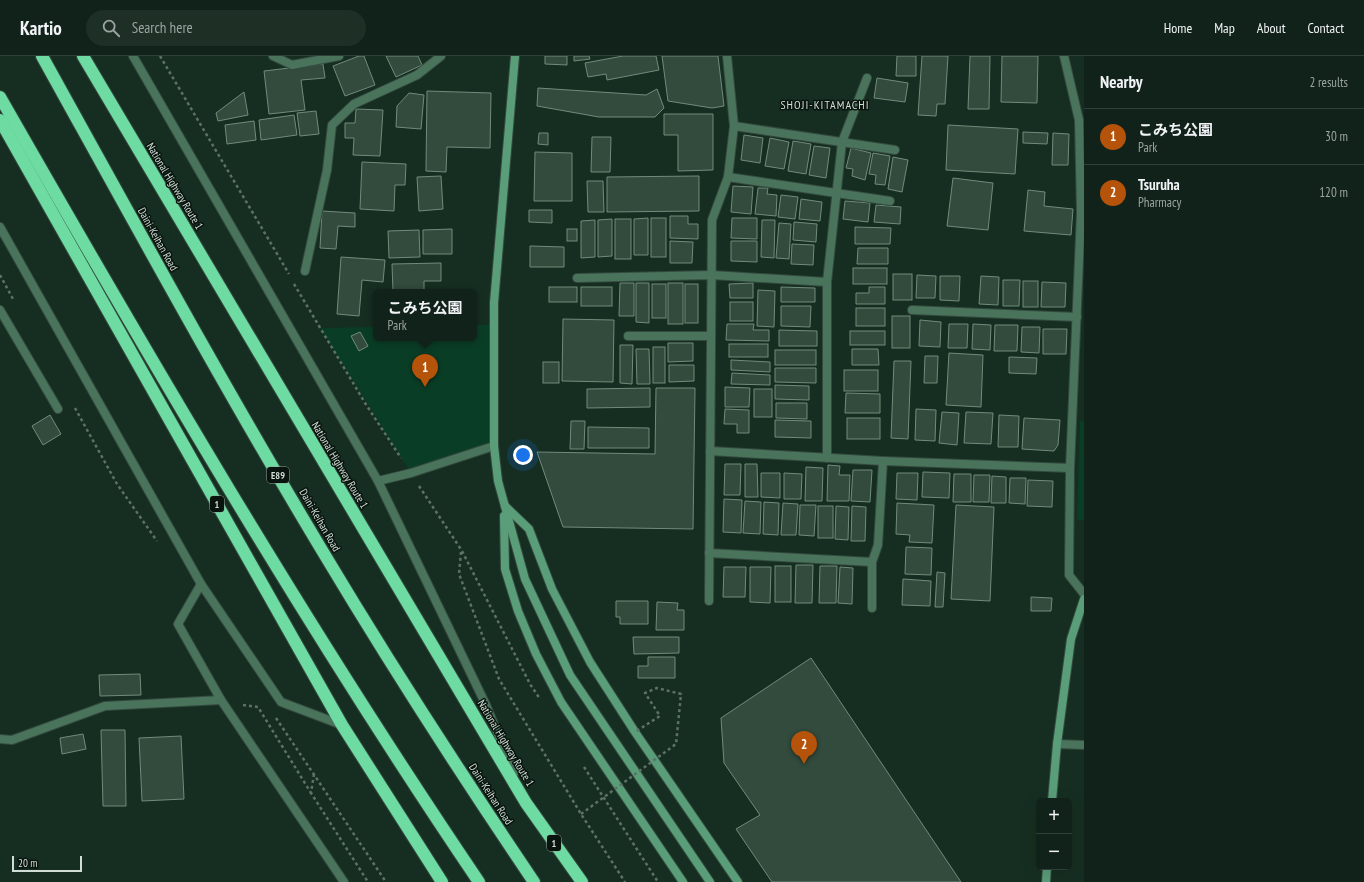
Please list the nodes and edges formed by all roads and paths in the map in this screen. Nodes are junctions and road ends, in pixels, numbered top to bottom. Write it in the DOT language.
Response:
graph roads {
  1 [pos="42,56"];
  2 [pos="83,56"];
  3 [pos="133,56"];
  4 [pos="273,56"];
  5 [pos="339,56"];
  6 [pos="441,56"];
  7 [pos="515,56"];
  8 [pos="727,56"];
  9 [pos="1064,56"];
  10 [pos="866,78"];
  11 [pos="0,97"];
  12 [pos="0,120"];
  13 [pos="734,126"];
  14 [pos="842,142"];
  15 [pos="895,150"];
  16 [pos="728,177"];
  17 [pos="837,193"];
  18 [pos="890,201"];
  19 [pos="0,227"];
  20 [pos="305,271"];
  21 [pos="712,275"];
  22 [pos="577,278"];
  23 [pos="827,282"];
  24 [pos="0,310"];
  25 [pos="912,310"];
  26 [pos="1077,317"];
  27 [pos="628,336"];
  28 [pos="711,336"];
  29 [pos="58,409"];
  30 [pos="494,446"];
  31 [pos="710,451"];
  32 [pos="827,458"];
  33 [pos="883,461"];
  34 [pos="1070,468"];
  35 [pos="378,481"];
  36 [pos="504,506"];
  37 [pos="462,551"];
  38 [pos="709,553"];
  39 [pos="872,562"];
  40 [pos="202,584"];
  41 [pos="1084,594"];
  42 [pos="1084,599"];
  43 [pos="708,601"];
  44 [pos="872,608"];
  45 [pos="221,700"];
  46 [pos="342,725"];
  47 [pos="635,732"];
  48 [pos="0,739"];
  49 [pos="1057,744"];
  50 [pos="1084,745"];
  51 [pos="314,773"];
  52 [pos="311,793"];
  53 [pos="1052,798"];
  54 [pos="526,803"];
  55 [pos="582,814"];
  56 [pos="1048,870"];
  57 [pos="344,882"];
  58 [pos="368,882"];
  59 [pos="442,882"];
  60 [pos="480,882"];
  61 [pos="534,882"];
  62 [pos="582,882"];
  63 [pos="625,882"];
  64 [pos="683,882"];
  65 [pos="710,882"];
  66 [pos="738,882"];
  67 [pos="1046,882"];
  1 -- 61 [label="highway, Daini-Keihan Road / E89"];
  2 -- 54 [label="highway, National Highway Route 1 / 1"];
  3 -- 35 [label="street"];
  4 -- 5 [label="street"];
  6 -- 20 [label="street"];
  7 -- 30 [label="street"];
  8 -- 13 [label="street"];
  9 -- 26 [label="street"];
  10 -- 14 [label="street"];
  11 -- 60 [label="highway"];
  12 -- 46 [label="highway, 1"];
  13 -- 14 [label="street"];
  13 -- 16 [label="street"];
  14 -- 15 [label="street"];
  14 -- 17 [label="street"];
  16 -- 17 [label="street"];
  16 -- 21 [label="street"];
  17 -- 18 [label="street"];
  17 -- 23 [label="street"];
  19 -- 40 [label="street"];
  21 -- 22 [label="street"];
  21 -- 23 [label="street"];
  21 -- 28 [label="street"];
  23 -- 32 [label="street"];
  24 -- 29 [label="street"];
  25 -- 26 [label="street"];
  26 -- 34 [label="street"];
  27 -- 28 [label="street"];
  28 -- 31 [label="street"];
  30 -- 35 [label="street"];
  30 -- 36 [label="street"];
  31 -- 32 [label="street"];
  31 -- 38 [label="street"];
  32 -- 33 [label="street"];
  33 -- 34 [label="street"];
  33 -- 39 [label="street"];
  34 -- 41 [label="street"];
  35 -- 54 [label="street"];
  36 -- 47 [label="street"];
  36 -- 64 [label="street"];
  36 -- 65 [label="street"];
  37 -- 55 [label="path"];
  38 -- 39 [label="street"];
  38 -- 43 [label="street"];
  39 -- 44 [label="street"];
  40 -- 45 [label="street"];
  40 -- 46 [label="street"];
  42 -- 49 [label="street"];
  45 -- 48 [label="street"];
  45 -- 52 [label="path"];
  45 -- 57 [label="street"];
  46 -- 59 [label="highway, 1"];
  47 -- 55 [label="path, bridge"];
  47 -- 66 [label="street"];
  49 -- 50 [label="street"];
  49 -- 53 [label="street"];
  51 -- 52 [label="path"];
  52 -- 58 [label="path"];
  54 -- 62 [label="highway, National Highway Route 1 / 1"];
  55 -- 63 [label="path"];
  56 -- 67 [label="street"];
}
